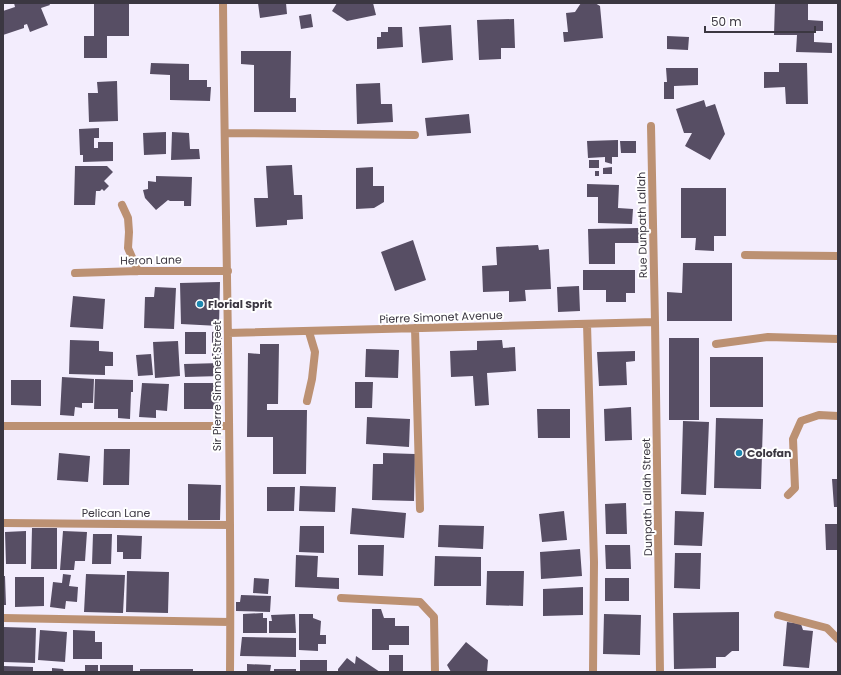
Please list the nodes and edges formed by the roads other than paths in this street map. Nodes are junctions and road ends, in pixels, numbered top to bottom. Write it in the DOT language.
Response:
graph roads {
  1 [pos="224,3"];
  2 [pos="651,126"];
  3 [pos="225,133"];
  4 [pos="415,135"];
  5 [pos="122,205"];
  6 [pos="744,255"];
  7 [pos="838,256"];
  8 [pos="138,271"];
  9 [pos="228,271"];
  10 [pos="75,273"];
  11 [pos="656,322"];
  12 [pos="587,324"];
  13 [pos="415,328"];
  14 [pos="309,332"];
  15 [pos="228,333"];
  16 [pos="838,339"];
  17 [pos="716,344"];
  18 [pos="307,401"];
  19 [pos="838,416"];
  20 [pos="3,426"];
  21 [pos="228,426"];
  22 [pos="788,495"];
  23 [pos="420,509"];
  24 [pos="3,523"];
  25 [pos="230,525"];
  26 [pos="341,598"];
  27 [pos="778,615"];
  28 [pos="3,618"];
  29 [pos="230,622"];
  30 [pos="838,639"];
  31 [pos="230,672"];
  32 [pos="435,672"];
  33 [pos="593,672"];
  34 [pos="660,672"];
  1 -- 3 [label="street, Sir Pierre Simonet Street"];
  2 -- 11 [label="street, Rue Dunpath Lallah"];
  3 -- 4 [label="street"];
  3 -- 9 [label="street, Sir Pierre Simonet Street"];
  5 -- 8 [label="street"];
  6 -- 7 [label="street"];
  8 -- 9 [label="street, Heron Lane"];
  8 -- 10 [label="street, Heron Lane"];
  9 -- 15 [label="street, Sir Pierre Simonet Street"];
  11 -- 12 [label="street, Pierre Simonet Avenue"];
  11 -- 34 [label="street, Dunpath Lallah Street"];
  12 -- 13 [label="street, Pierre Simonet Avenue"];
  12 -- 33 [label="street"];
  13 -- 14 [label="street, Pierre Simonet Avenue"];
  13 -- 23 [label="street"];
  14 -- 15 [label="street, Pierre Simonet Avenue"];
  14 -- 18 [label="street"];
  15 -- 21 [label="street, Sir Pierre Simonet Street"];
  16 -- 17 [label="street"];
  19 -- 22 [label="street"];
  20 -- 21 [label="street"];
  21 -- 25 [label="street, Sir Pierre Simonet Street"];
  24 -- 25 [label="street, Pelican Lane"];
  25 -- 29 [label="street, Sir Pierre Simonet Street"];
  26 -- 32 [label="street"];
  27 -- 30 [label="street"];
  28 -- 29 [label="street"];
  29 -- 31 [label="street, Sir Pierre Simonet Street"];
}
